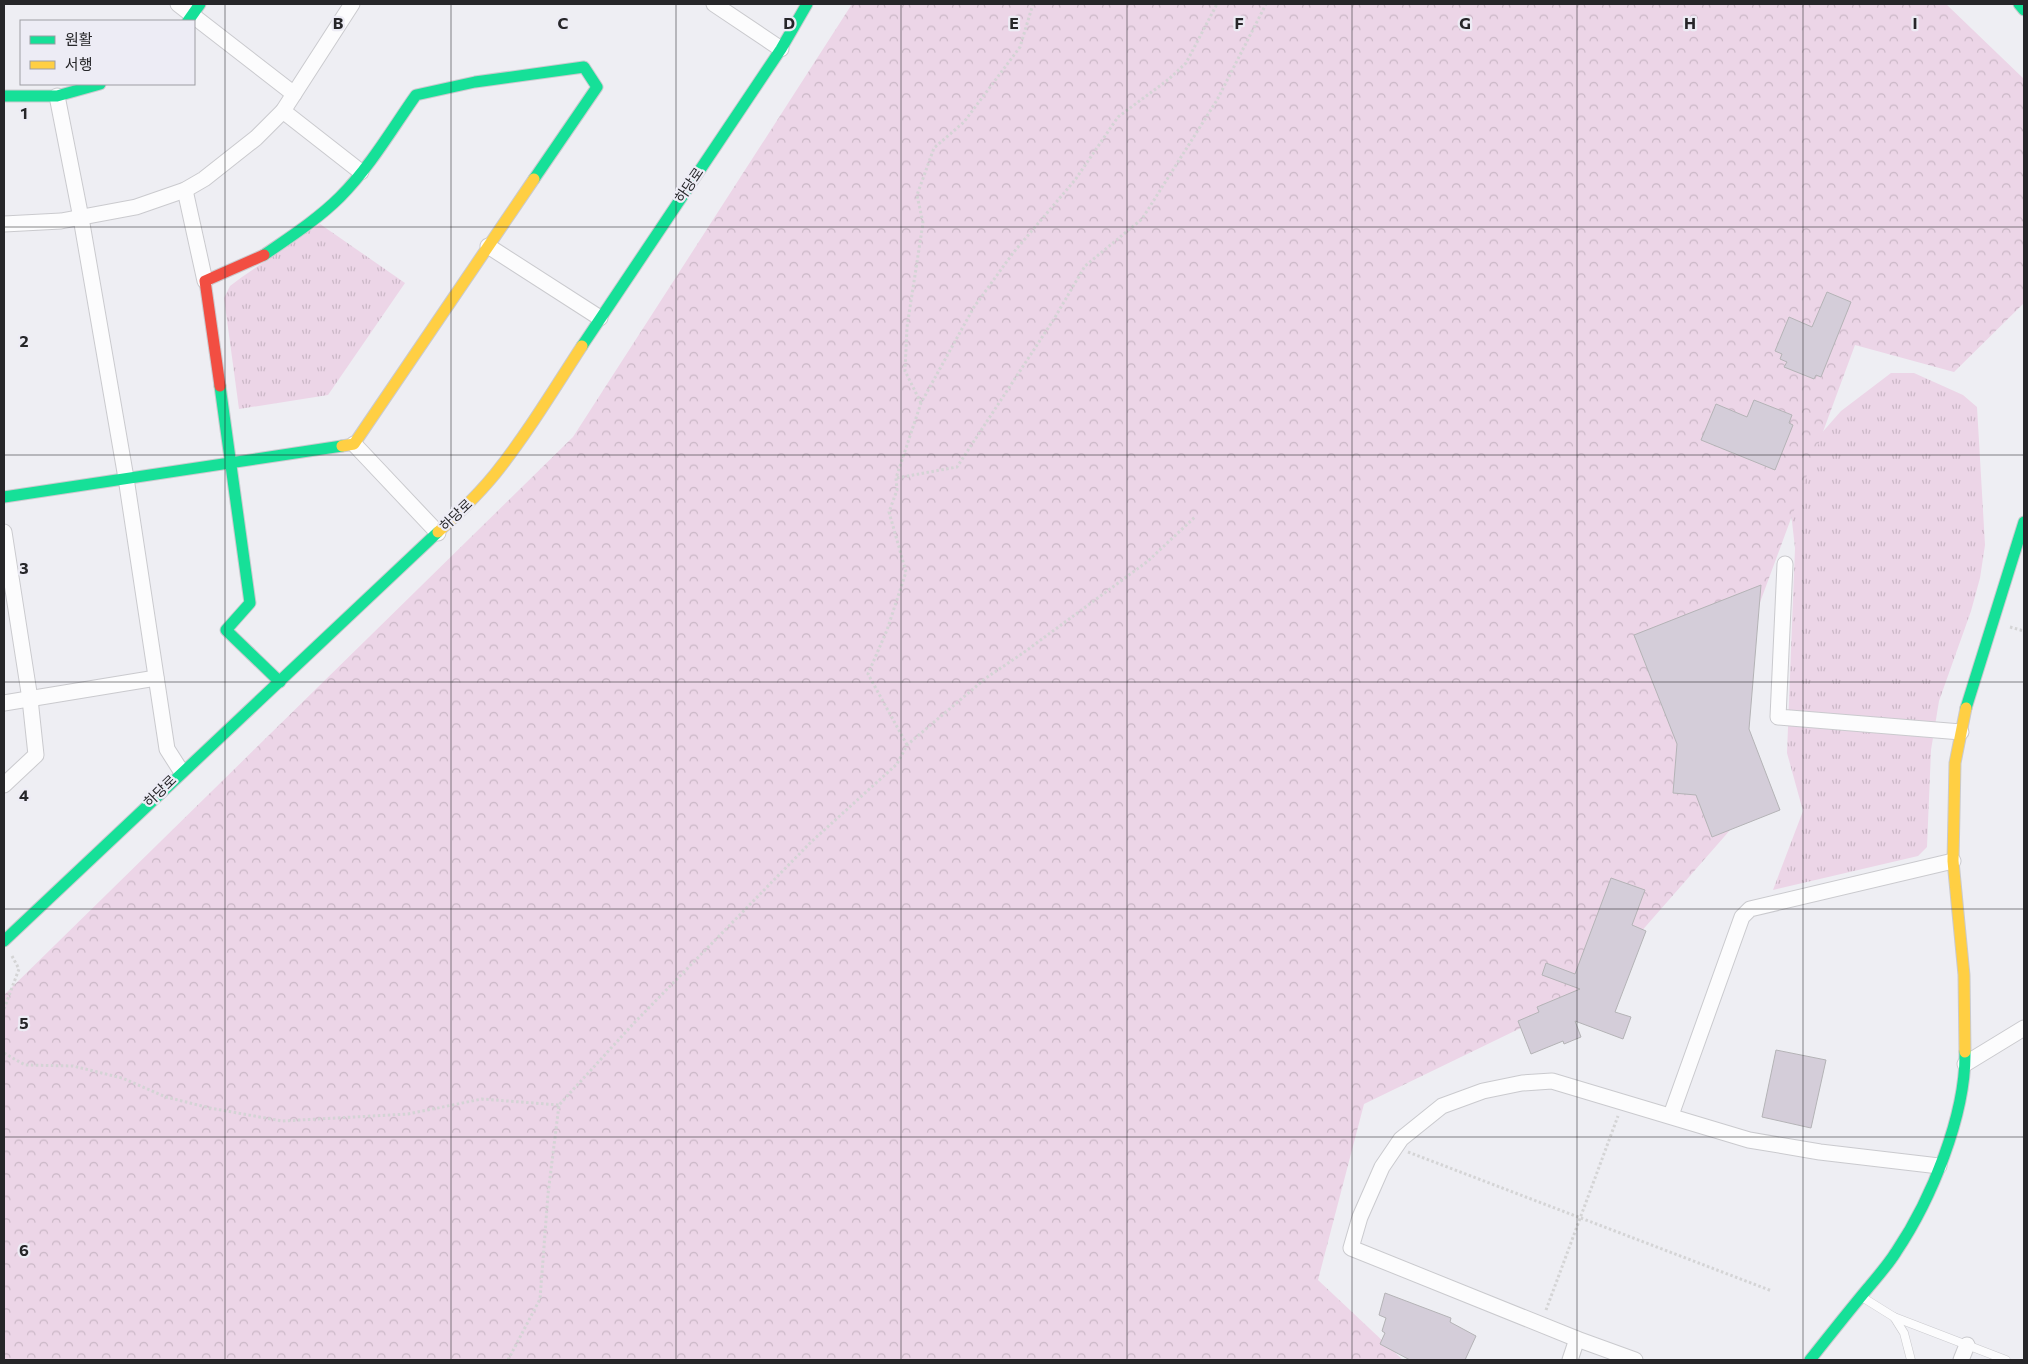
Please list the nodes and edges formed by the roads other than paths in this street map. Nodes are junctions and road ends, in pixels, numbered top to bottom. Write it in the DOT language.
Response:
graph roads {
  1 [pos="178,4"];
  2 [pos="352,4"];
  3 [pos="714,4"];
  4 [pos="807,4"];
  5 [pos="2019,4"];
  6 [pos="2024,10"];
  7 [pos="193,13"];
  8 [pos="781,49"];
  9 [pos="98,85"];
  10 [pos="294,94"];
  11 [pos="4,96"];
  12 [pos="57,96"];
  13 [pos="283,111"];
  14 [pos="361,172"];
  15 [pos="185,190"];
  16 [pos="80,218"];
  17 [pos="4,224"];
  18 [pos="488,246"];
  19 [pos="205,281"];
  20 [pos="600,318"];
  21 [pos="354,444"];
  22 [pos="230,462"];
  23 [pos="126,478"];
  24 [pos="4,497"];
  25 [pos="2024,522"];
  26 [pos="4,532"];
  27 [pos="438,533"];
  28 [pos="1785,564"];
  29 [pos="9,603"];
  30 [pos="156,678"];
  31 [pos="280,682"];
  32 [pos="30,698"];
  33 [pos="4,703"];
  34 [pos="1961,732"];
  35 [pos="182,771"];
  36 [pos="4,785"];
  37 [pos="1954,861"];
  38 [pos="4,941"];
  39 [pos="2024,1028"];
  40 [pos="1965,1064"];
  41 [pos="1670,1115"];
  42 [pos="1940,1166"];
  43 [pos="1861,1296"];
  44 [pos="1894,1317"];
  45 [pos="1577,1339"];
  46 [pos="1967,1345"];
  47 [pos="1570,1360"];
  48 [pos="1635,1360"];
  49 [pos="1810,1360"];
  50 [pos="1911,1360"];
  51 [pos="1961,1360"];
  52 [pos="2006,1360"];
  1 -- 7 [label="street"];
  2 -- 10 [label="street"];
  3 -- 8 [label="street"];
  4 -- 8 [label="street, 하당로"];
  5 -- 6 [label="street"];
  7 -- 10 [label="street"];
  8 -- 20 [label="street, 하당로"];
  9 -- 12 [label="street"];
  10 -- 13 [label="street"];
  11 -- 12 [label="street"];
  12 -- 16 [label="street"];
  13 -- 14 [label="street"];
  13 -- 15 [label="street"];
  14 -- 18 [label="street"];
  14 -- 19 [label="street"];
  15 -- 16 [label="street"];
  15 -- 19 [label="street"];
  16 -- 17 [label="street"];
  16 -- 23 [label="street"];
  18 -- 20 [label="street"];
  18 -- 21 [label="street"];
  19 -- 22 [label="street"];
  20 -- 27 [label="street, 하당로"];
  21 -- 22 [label="street"];
  21 -- 27 [label="street"];
  22 -- 23 [label="street"];
  22 -- 31 [label="street"];
  23 -- 24 [label="street"];
  23 -- 30 [label="street"];
  25 -- 34 [label="street"];
  26 -- 29 [label="street"];
  27 -- 31 [label="street, 하당로"];
  28 -- 34 [label="street"];
  29 -- 32 [label="street"];
  30 -- 32 [label="street"];
  30 -- 35 [label="street"];
  31 -- 35 [label="street, 하당로"];
  32 -- 33 [label="street"];
  32 -- 36 [label="street"];
  34 -- 37 [label="street"];
  35 -- 38 [label="street, 하당로"];
  37 -- 40 [label="street"];
  37 -- 41 [label="street"];
  39 -- 40 [label="street"];
  40 -- 42 [label="street"];
  41 -- 42 [label="street"];
  41 -- 45 [label="street"];
  42 -- 43 [label="street"];
  43 -- 44 [label="lane"];
  43 -- 49 [label="street"];
  44 -- 46 [label="lane"];
  44 -- 50 [label="lane"];
  45 -- 47 [label="street"];
  45 -- 48 [label="street"];
  46 -- 51 [label="street"];
  46 -- 52 [label="lane"];
}
